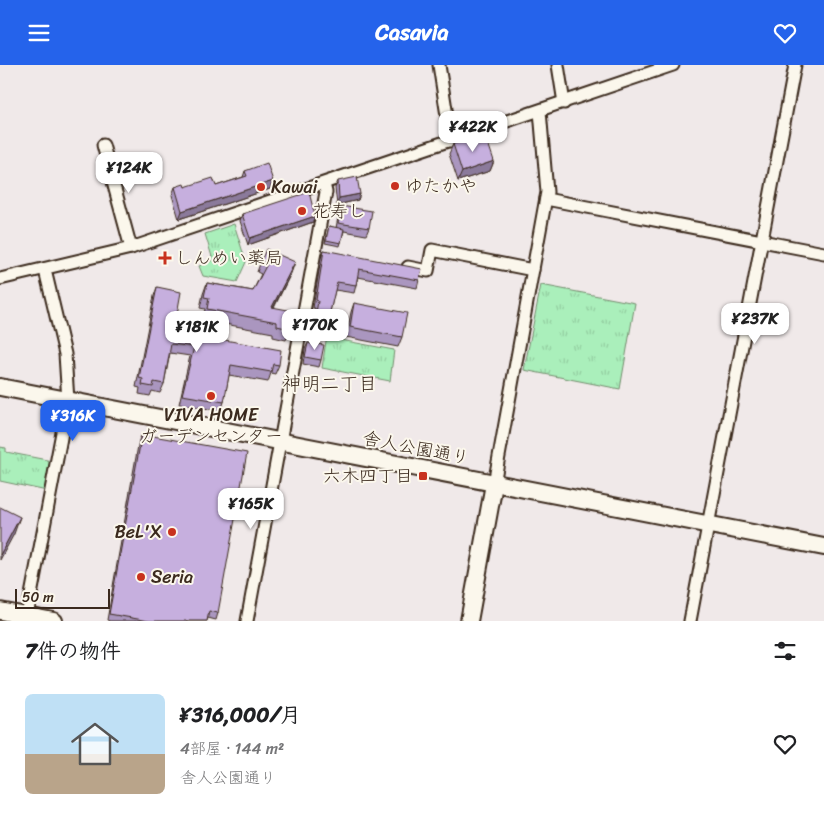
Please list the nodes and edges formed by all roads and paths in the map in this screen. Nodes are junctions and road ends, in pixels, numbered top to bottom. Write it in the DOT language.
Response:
graph roads {
  1 [pos="439,65"];
  2 [pos="558,65"];
  3 [pos="672,65"];
  4 [pos="795,65"];
  5 [pos="564,103"];
  6 [pos="540,111"];
  7 [pos="451,141"];
  8 [pos="104,145"];
  9 [pos="324,184"];
  10 [pos="546,199"];
  11 [pos="762,241"];
  12 [pos="130,248"];
  13 [pos="824,253"];
  14 [pos="400,265"];
  15 [pos="533,269"];
  16 [pos="45,270"];
  17 [pos="0,279"];
  18 [pos="0,387"];
  19 [pos="68,401"];
  20 [pos="279,442"];
  21 [pos="494,484"];
  22 [pos="708,525"];
  23 [pos="824,547"];
  24 [pos="0,611"];
  25 [pos="26,616"];
  26 [pos="54,621"];
  27 [pos="247,621"];
  28 [pos="468,621"];
  29 [pos="690,621"];
  1 -- 7 [label="street"];
  2 -- 5 [label="street"];
  3 -- 5 [label="street"];
  4 -- 11 [label="street"];
  5 -- 6 [label="street"];
  6 -- 7 [label="street"];
  6 -- 10 [label="street"];
  7 -- 9 [label="street"];
  8 -- 12 [label="street"];
  9 -- 12 [label="street"];
  9 -- 20 [label="street"];
  10 -- 11 [label="street"];
  10 -- 15 [label="street"];
  11 -- 13 [label="street"];
  11 -- 22 [label="street"];
  12 -- 16 [label="street"];
  14 -- 15 [label="street"];
  15 -- 21 [label="street"];
  16 -- 17 [label="street"];
  16 -- 19 [label="street"];
  18 -- 19 [label="street, 舎人公園通り"];
  19 -- 20 [label="street, 舎人公園通り"];
  19 -- 25 [label="street"];
  20 -- 21 [label="street, 舎人公園通り"];
  20 -- 27 [label="street"];
  21 -- 22 [label="street, 舎人公園通り"];
  21 -- 28 [label="street"];
  22 -- 23 [label="street, 舎人公園通り"];
  22 -- 29 [label="street"];
  24 -- 25 [label="street"];
  25 -- 26 [label="street"];
}
